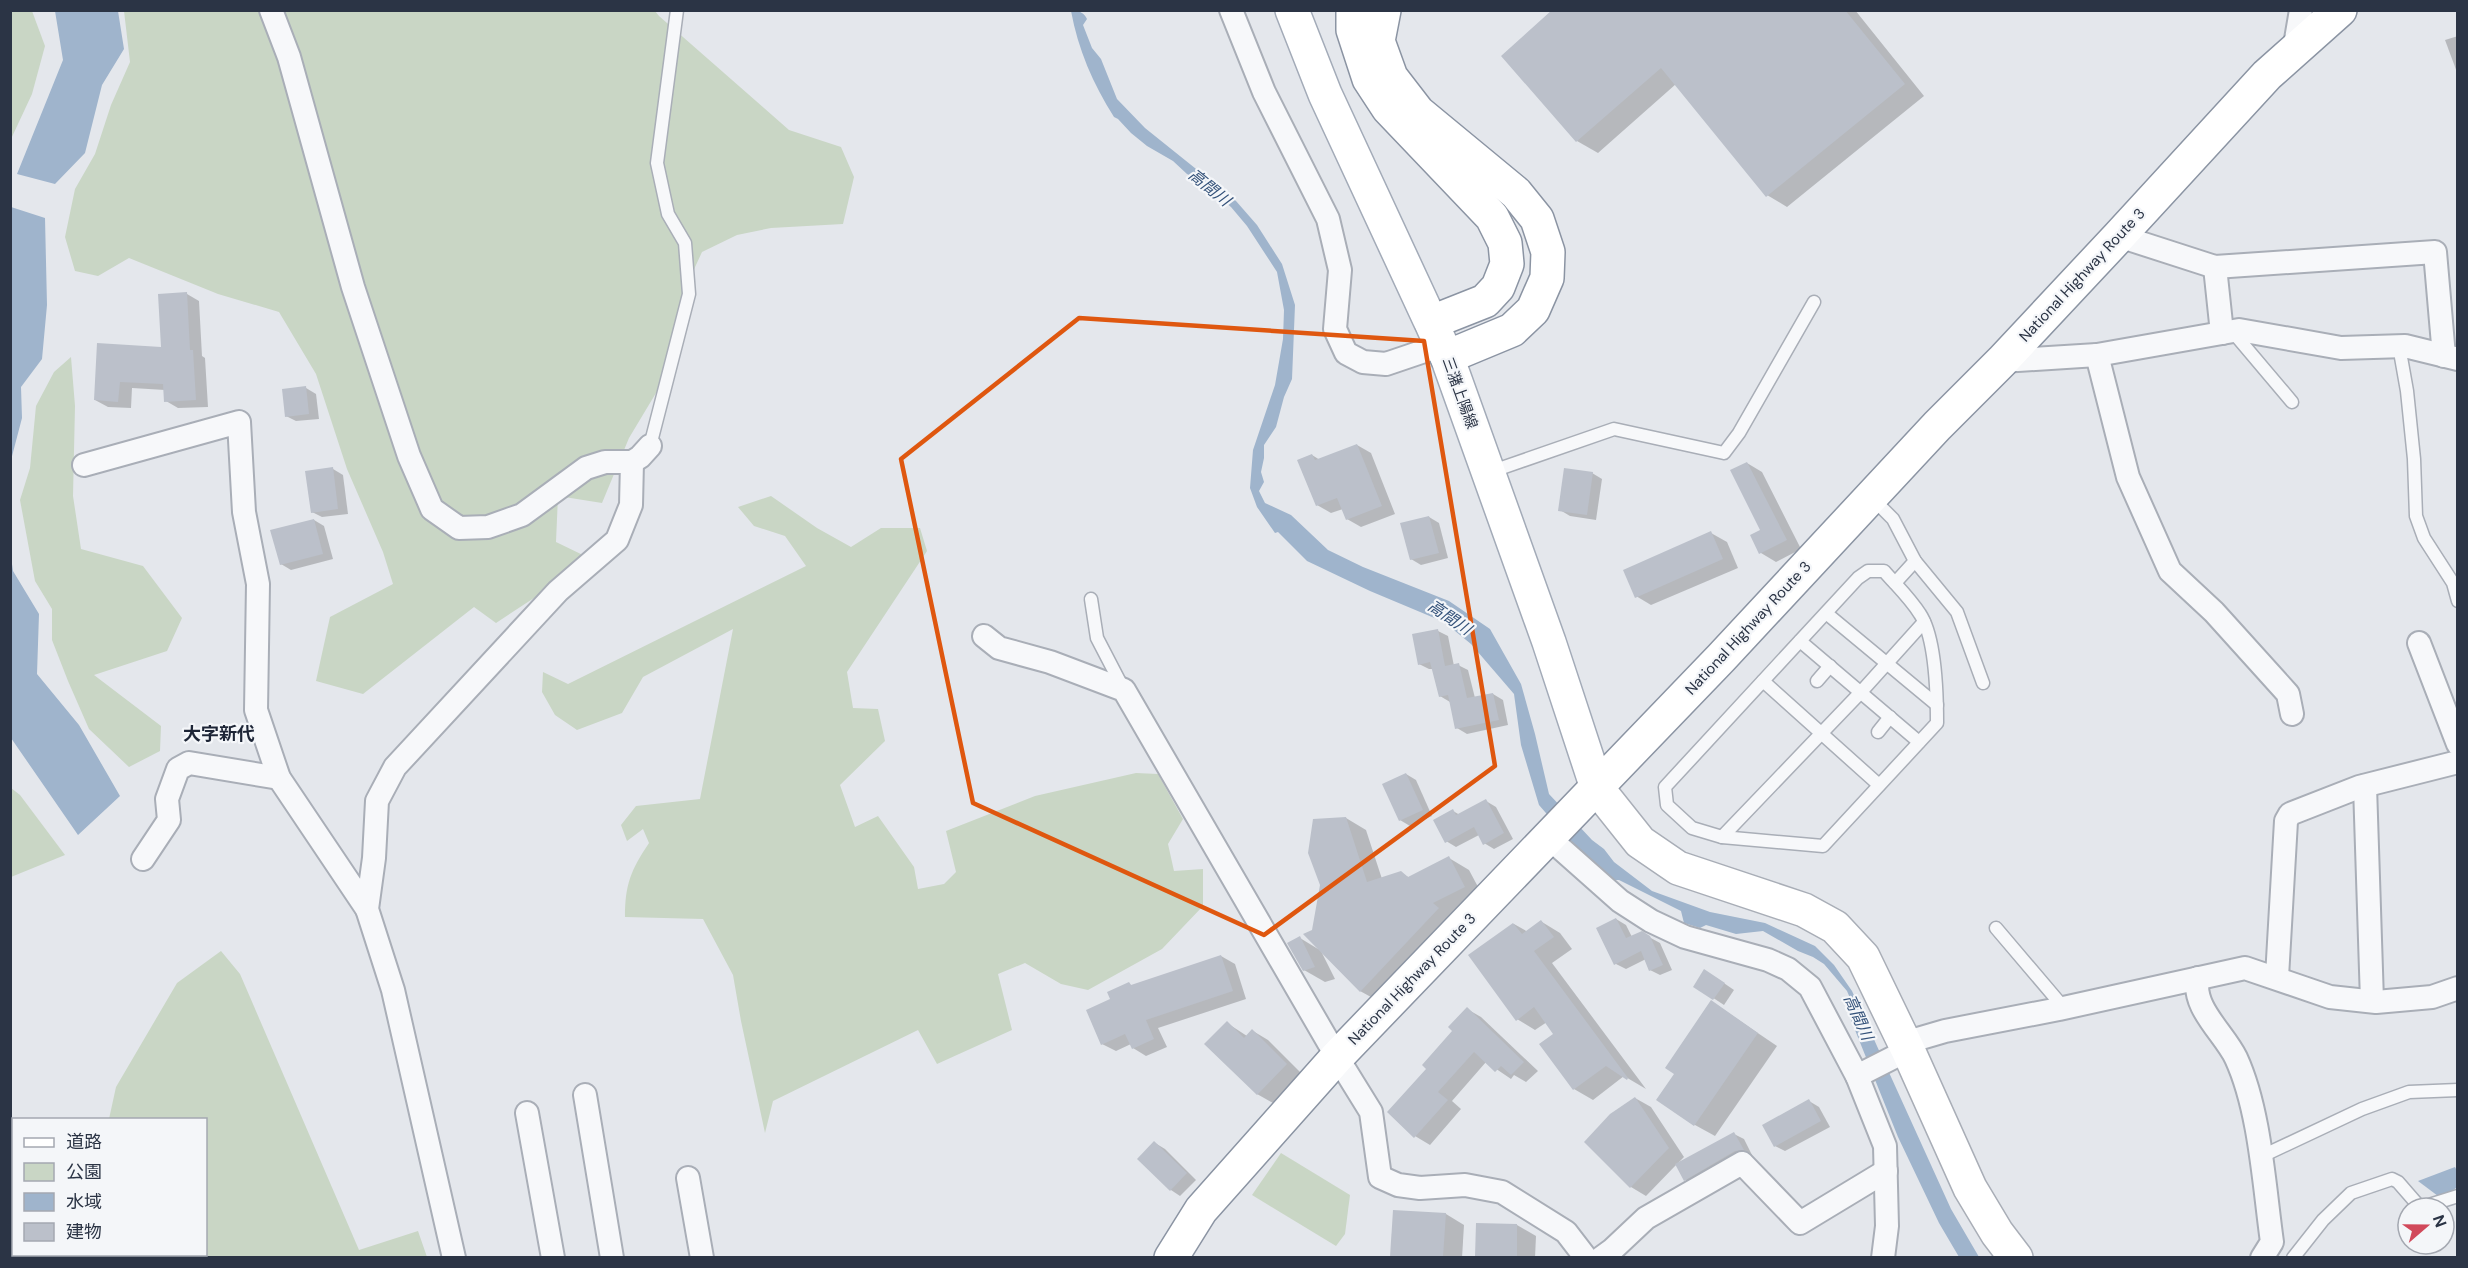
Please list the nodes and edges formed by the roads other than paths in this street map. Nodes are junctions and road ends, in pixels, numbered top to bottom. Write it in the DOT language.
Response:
graph roads {
  1 [pos="271,10"];
  2 [pos="677,10"];
  3 [pos="1231,10"];
  4 [pos="1292,10"];
  5 [pos="1353,10"];
  6 [pos="1384,10"];
  7 [pos="2301,10"];
  8 [pos="2340,10"];
  9 [pos="2294,51"];
  10 [pos="2119,236"];
  11 [pos="2216,267"];
  12 [pos="1814,302"];
  13 [pos="2227,332"];
  14 [pos="1440,342"];
  15 [pos="2399,346"];
  16 [pos="2097,355"];
  17 [pos="2002,361"];
  18 [pos="2453,362"];
  19 [pos="2292,402"];
  20 [pos="650,446"];
  21 [pos="632,462"];
  22 [pos="84,465"];
  23 [pos="1489,473"];
  24 [pos="1871,496"];
  25 [pos="1915,561"];
  26 [pos="1895,583"];
  27 [pos="1091,599"];
  28 [pos="2457,601"];
  29 [pos="1826,612"];
  30 [pos="1924,622"];
  31 [pos="984,636"];
  32 [pos="1800,641"];
  33 [pos="2419,643"];
  34 [pos="1887,664"];
  35 [pos="1830,666"];
  36 [pos="1763,681"];
  37 [pos="1816,681"];
  38 [pos="1983,683"];
  39 [pos="1124,690"];
  40 [pos="1861,692"];
  41 [pos="1937,705"];
  42 [pos="2292,714"];
  43 [pos="1890,717"];
  44 [pos="1878,732"];
  45 [pos="1820,733"];
  46 [pos="1919,742"];
  47 [pos="2457,744"];
  48 [pos="2457,762"];
  49 [pos="279,778"];
  50 [pos="1879,785"];
  51 [pos="2365,786"];
  52 [pos="1588,797"];
  53 [pos="1551,835"];
  54 [pos="1722,837"];
  55 [pos="143,859"];
  56 [pos="367,909"];
  57 [pos="1996,928"];
  58 [pos="2277,977"];
  59 [pos="2199,978"];
  60 [pos="2457,988"];
  61 [pos="2372,1001"];
  62 [pos="2064,1008"];
  63 [pos="1902,1050"];
  64 [pos="1337,1057"];
  65 [pos="1861,1074"];
  66 [pos="2457,1090"];
  67 [pos="585,1095"];
  68 [pos="527,1113"];
  69 [pos="2260,1157"];
  70 [pos="1886,1172"];
  71 [pos="688,1178"];
  72 [pos="2457,1196"];
  73 [pos="454,1257"];
  74 [pos="554,1257"];
  75 [pos="612,1257"];
  76 [pos="702,1257"];
  77 [pos="1171,1257"];
  78 [pos="1586,1257"];
  79 [pos="1601,1257"];
  80 [pos="1883,1257"];
  81 [pos="2016,1257"];
  82 [pos="2262,1257"];
  83 [pos="2293,1257"];
  1 -- 21 [label="street"];
  2 -- 20 [label="lane"];
  3 -- 14 [label="street"];
  4 -- 14 [label="main road, 三潴上陽線"];
  5 -- 14 [label="main road"];
  6 -- 14 [label="main road"];
  7 -- 9 [label="street"];
  8 -- 9 [label="main road, National Highway Route 3"];
  9 -- 10 [label="main road, National Highway Route 3"];
  10 -- 11 [label="street"];
  10 -- 17 [label="main road, National Highway Route 3"];
  11 -- 13 [label="street"];
  11 -- 18 [label="street"];
  12 -- 23 [label="lane"];
  13 -- 15 [label="street"];
  13 -- 16 [label="street"];
  13 -- 19 [label="lane"];
  14 -- 23 [label="main road, 三潴上陽線"];
  15 -- 18 [label="street"];
  15 -- 28 [label="lane"];
  16 -- 17 [label="street"];
  16 -- 42 [label="street"];
  17 -- 24 [label="main road, National Highway Route 3"];
  20 -- 21 [label="street"];
  21 -- 56 [label="street"];
  22 -- 49 [label="street"];
  23 -- 52 [label="main road, 三潴上陽線"];
  24 -- 25 [label="lane"];
  24 -- 52 [label="main road, National Highway Route 3"];
  25 -- 26 [label="lane"];
  25 -- 38 [label="lane"];
  26 -- 29 [label="lane"];
  26 -- 30 [label="lane"];
  27 -- 39 [label="lane"];
  29 -- 32 [label="lane"];
  29 -- 34 [label="lane"];
  30 -- 34 [label="lane"];
  30 -- 41 [label="lane"];
  31 -- 39 [label="street"];
  32 -- 35 [label="lane"];
  32 -- 36 [label="lane"];
  33 -- 47 [label="street"];
  34 -- 40 [label="lane"];
  34 -- 41 [label="lane"];
  35 -- 37 [label="lane"];
  35 -- 40 [label="lane"];
  36 -- 45 [label="lane"];
  36 -- 54 [label="lane"];
  39 -- 64 [label="street"];
  40 -- 43 [label="lane"];
  40 -- 45 [label="lane"];
  41 -- 46 [label="lane"];
  43 -- 44 [label="lane"];
  43 -- 46 [label="lane"];
  45 -- 50 [label="lane"];
  45 -- 54 [label="lane"];
  46 -- 50 [label="lane"];
  48 -- 51 [label="street"];
  49 -- 55 [label="street"];
  49 -- 56 [label="street"];
  50 -- 54 [label="lane"];
  51 -- 58 [label="street"];
  51 -- 61 [label="street"];
  52 -- 53 [label="main road, National Highway Route 3"];
  52 -- 63 [label="main road"];
  53 -- 64 [label="main road, National Highway Route 3"];
  53 -- 65 [label="street"];
  56 -- 73 [label="street"];
  57 -- 62 [label="lane"];
  58 -- 59 [label="street"];
  58 -- 61 [label="street"];
  59 -- 62 [label="street"];
  59 -- 69 [label="street"];
  60 -- 61 [label="street"];
  62 -- 63 [label="street"];
  63 -- 65 [label="street"];
  63 -- 81 [label="main road"];
  64 -- 77 [label="main road, National Highway Route 3"];
  64 -- 78 [label="street"];
  65 -- 70 [label="street"];
  66 -- 69 [label="lane"];
  67 -- 75 [label="street"];
  68 -- 74 [label="street"];
  69 -- 82 [label="street"];
  70 -- 79 [label="street"];
  70 -- 80 [label="street"];
  71 -- 76 [label="street"];
  72 -- 83 [label="lane"];
}
